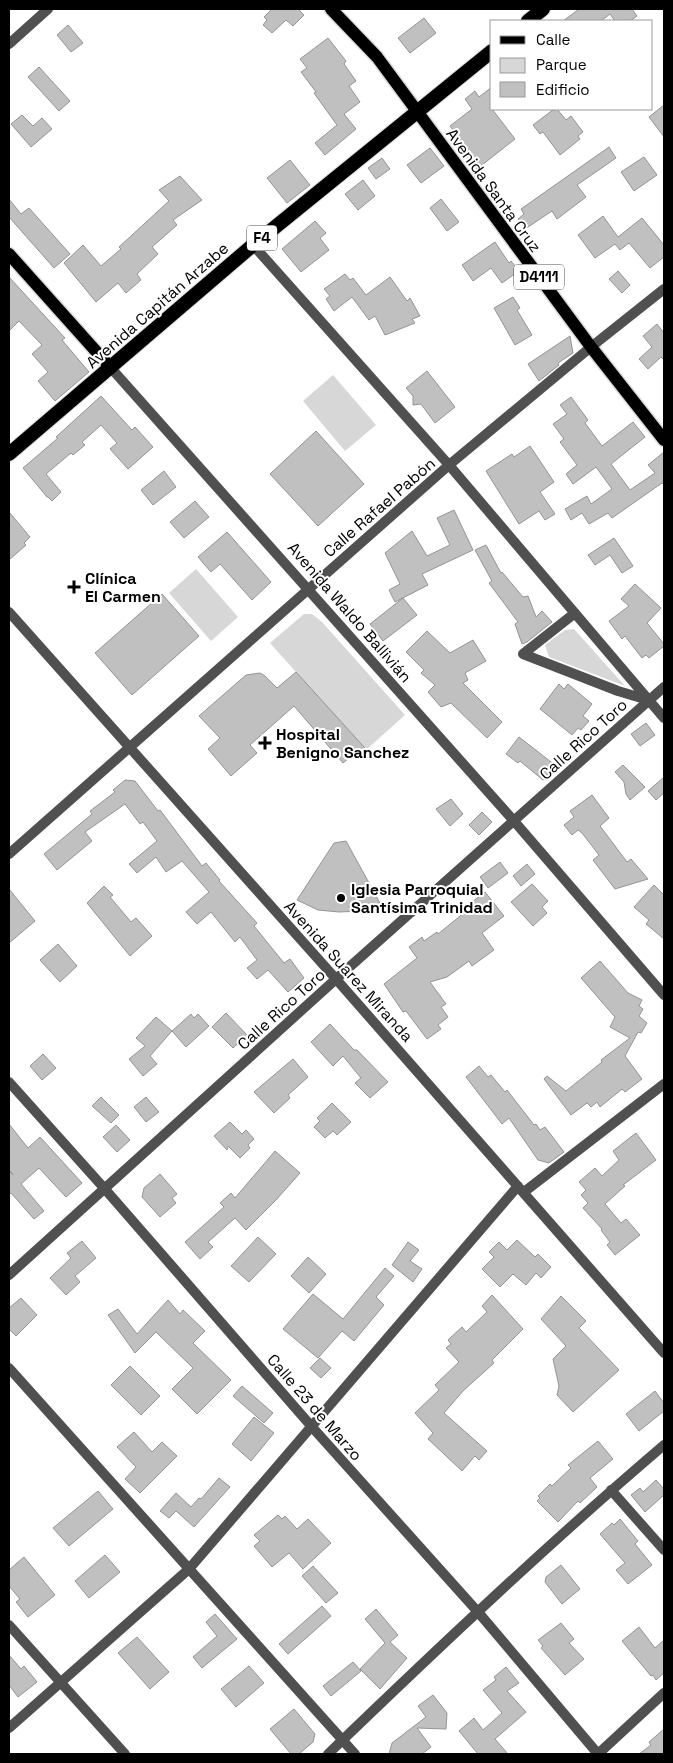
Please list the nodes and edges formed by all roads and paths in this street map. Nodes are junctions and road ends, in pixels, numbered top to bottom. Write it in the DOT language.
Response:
graph roads {
  1 [pos="48,9"];
  2 [pos="332,9"];
  3 [pos="543,9"];
  4 [pos="529,20"];
  5 [pos="9,44"];
  6 [pos="490,53"];
  7 [pos="417,112"];
  8 [pos="253,245"];
  9 [pos="9,254"];
  10 [pos="664,290"];
  11 [pos="591,348"];
  12 [pos="110,368"];
  13 [pos="664,440"];
  14 [pos="9,454"];
  15 [pos="449,465"];
  16 [pos="309,589"];
  17 [pos="9,612"];
  18 [pos="576,613"];
  19 [pos="664,687"];
  20 [pos="649,700"];
  21 [pos="664,718"];
  22 [pos="129,748"];
  23 [pos="514,821"];
  24 [pos="9,854"];
  25 [pos="336,979"];
  26 [pos="664,995"];
  27 [pos="9,1082"];
  28 [pos="664,1084"];
  29 [pos="104,1188"];
  30 [pos="521,1189"];
  31 [pos="9,1275"];
  32 [pos="664,1353"];
  33 [pos="9,1368"];
  34 [pos="312,1427"];
  35 [pos="664,1445"];
  36 [pos="611,1490"];
  37 [pos="664,1550"];
  38 [pos="189,1569"];
  39 [pos="478,1612"];
  40 [pos="9,1625"];
  41 [pos="60,1682"];
  42 [pos="664,1694"];
  43 [pos="9,1728"];
  44 [pos="343,1740"];
  45 [pos="125,1754"];
  46 [pos="328,1754"];
  47 [pos="355,1754"];
  48 [pos="598,1754"];
  1 -- 5 [label="street"];
  2 -- 7 [label="main road, Avenida Santa Cruz / D4111"];
  3 -- 4 [label="highway"];
  6 -- 7 [label="highway, Avenida Capitán Arzabe / F4"];
  7 -- 8 [label="highway, Avenida Capitán Arzabe / F4"];
  7 -- 11 [label="main road, Avenida Santa Cruz / D4111"];
  8 -- 12 [label="highway, Avenida Capitán Arzabe / F4"];
  8 -- 15 [label="street"];
  9 -- 12 [label="main road, Avenida Waldo Ballivián"];
  10 -- 11 [label="street, Calle Rafael Pabón"];
  11 -- 13 [label="main road, Avenida Santa Cruz / D4111"];
  11 -- 15 [label="street, Calle Rafael Pabón"];
  12 -- 14 [label="highway, Avenida Capitán Arzabe / F4"];
  12 -- 16 [label="street, Avenida Waldo Ballivián"];
  15 -- 16 [label="street, Calle Rafael Pabón"];
  15 -- 18 [label="street"];
  16 -- 22 [label="street, Calle Rafael Pabón"];
  16 -- 23 [label="street, Avenida Waldo Ballivián"];
  17 -- 22 [label="street, Avenida Suarez Miranda"];
  18 -- 20 [label="street"];
  18 -- 20 [label="street"];
  19 -- 20 [label="street, Calle Rico Toro"];
  20 -- 21 [label="street"];
  20 -- 23 [label="street, Calle Rico Toro"];
  22 -- 24 [label="street, Calle Rafael Pabón"];
  22 -- 25 [label="street, Avenida Suarez Miranda"];
  23 -- 25 [label="street, Calle Rico Toro"];
  23 -- 26 [label="street, Avenida Waldo Ballivián"];
  25 -- 29 [label="street, Calle Rico Toro"];
  25 -- 30 [label="street, Avenida Suarez Miranda"];
  27 -- 29 [label="street, Calle 23 de Marzo"];
  28 -- 30 [label="street"];
  29 -- 31 [label="street, Calle Rico Toro"];
  29 -- 34 [label="street, Calle 23 de Marzo"];
  30 -- 32 [label="street, Avenida Suarez Miranda"];
  30 -- 34 [label="street"];
  33 -- 38 [label="street"];
  34 -- 38 [label="street"];
  34 -- 39 [label="street, Calle 23 de Marzo"];
  35 -- 36 [label="street"];
  36 -- 37 [label="street"];
  36 -- 39 [label="street"];
  38 -- 41 [label="street"];
  38 -- 44 [label="street"];
  39 -- 44 [label="street"];
  39 -- 48 [label="street, Calle 23 de Marzo"];
  40 -- 41 [label="street"];
  41 -- 43 [label="street"];
  41 -- 45 [label="street"];
  42 -- 48 [label="street"];
  44 -- 46 [label="street"];
  44 -- 47 [label="street"];
}
